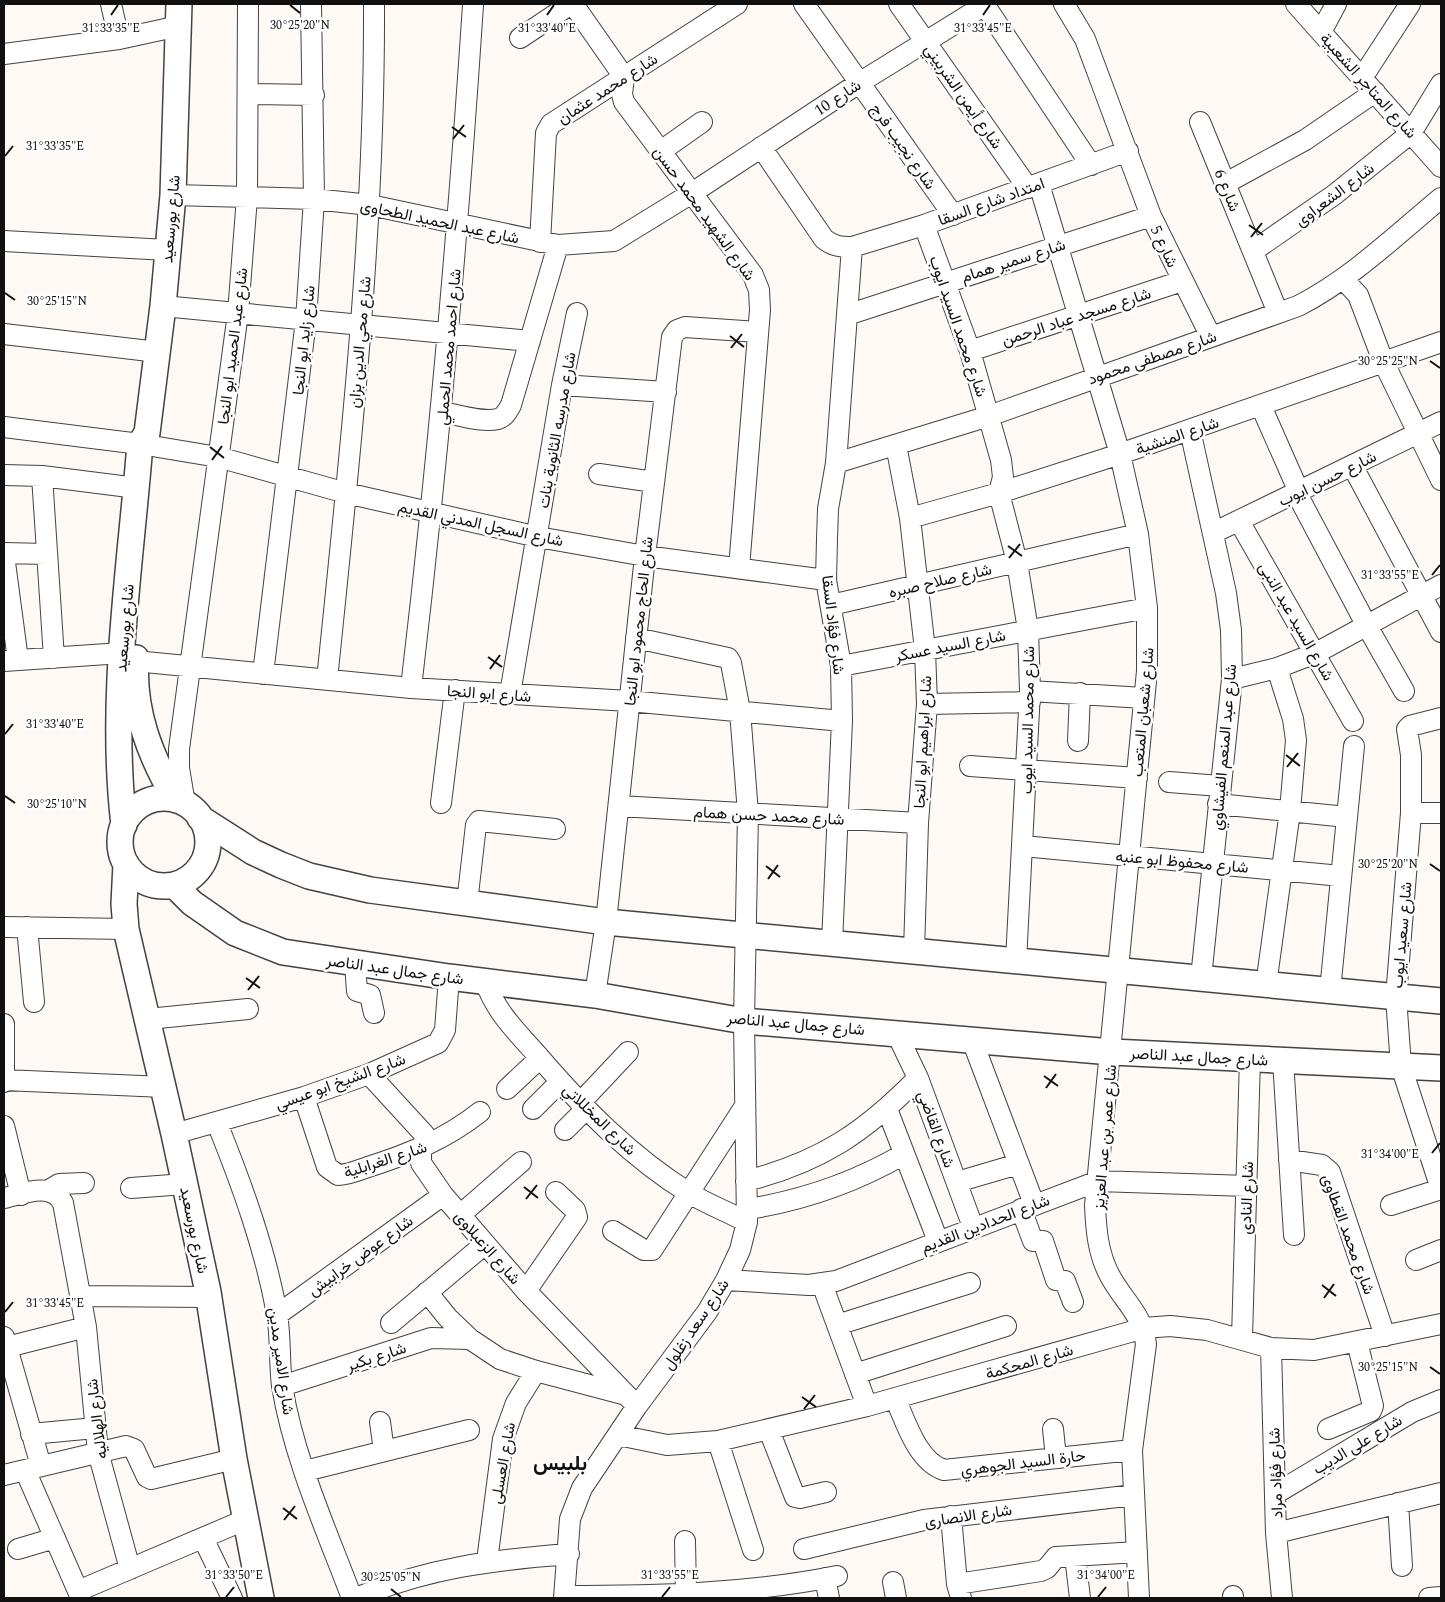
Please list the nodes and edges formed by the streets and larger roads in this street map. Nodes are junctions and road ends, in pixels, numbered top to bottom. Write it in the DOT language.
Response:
graph roads {
  1 [pos="111,4"];
  2 [pos="248,4"];
  3 [pos="311,4"];
  4 [pos="374,4"];
  5 [pos="572,4"];
  6 [pos="804,4"];
  7 [pos="899,4"];
  8 [pos="985,4"];
  9 [pos="1064,4"];
  10 [pos="1296,4"];
  11 [pos="1336,4"];
  12 [pos="1410,4"];
  13 [pos="473,5"];
  14 [pos="725,7"];
  15 [pos="180,10"];
  16 [pos="1321,32"];
  17 [pos="520,38"];
  18 [pos="119,39"];
  19 [pos="926,41"];
  20 [pos="4,54"];
  21 [pos="624,77"];
  22 [pos="859,83"];
  23 [pos="1441,84"];
  24 [pos="1368,85"];
  25 [pos="249,94"];
  26 [pos="314,95"];
  27 [pos="702,122"];
  28 [pos="1200,122"];
  29 [pos="1411,133"];
  30 [pos="761,148"];
  31 [pos="661,151"];
  32 [pos="1128,151"];
  33 [pos="1091,165"];
  34 [pos="1441,167"];
  35 [pos="1226,183"];
  36 [pos="1034,186"];
  37 [pos="692,193"];
  38 [pos="173,195"];
  39 [pos="247,197"];
  40 [pos="1441,198"];
  41 [pos="314,199"];
  42 [pos="370,204"];
  43 [pos="953,215"];
  44 [pos="1151,216"];
  45 [pos="459,224"];
  46 [pos="924,226"];
  47 [pos="4,241"];
  48 [pos="549,244"];
  49 [pos="1059,245"];
  50 [pos="852,247"];
  51 [pos="167,250"];
  52 [pos="1253,251"];
  53 [pos="1343,278"];
  54 [pos="1182,281"];
  55 [pos="945,282"];
  56 [pos="163,306"];
  57 [pos="238,313"];
  58 [pos="577,313"];
  59 [pos="1278,313"];
  60 [pos="1080,314"];
  61 [pos="847,315"];
  62 [pos="306,320"];
  63 [pos="361,325"];
  64 [pos="758,332"];
  65 [pos="4,334"];
  66 [pos="447,334"];
  67 [pos="1211,337"];
  68 [pos="530,341"];
  69 [pos="1441,342"];
  70 [pos="158,352"];
  71 [pos="970,352"];
  72 [pos="1383,361"];
  73 [pos="1097,377"];
  74 [pos="562,385"];
  75 [pos="666,392"];
  76 [pos="1262,406"];
  77 [pos="442,412"];
  78 [pos="989,416"];
  79 [pos="1441,422"];
  80 [pos="4,427"];
  81 [pos="1190,430"];
  82 [pos="1418,432"];
  83 [pos="147,441"];
  84 [pos="896,445"];
  85 [pos="1120,454"];
  86 [pos="218,457"];
  87 [pos="836,463"];
  88 [pos="1352,467"];
  89 [pos="599,474"];
  90 [pos="4,475"];
  91 [pos="42,476"];
  92 [pos="288,476"];
  93 [pos="1441,480"];
  94 [pos="654,482"];
  95 [pos="137,488"];
  96 [pos="346,493"];
  97 [pos="999,493"];
  98 [pos="1298,493"];
  99 [pos="432,514"];
  100 [pos="910,518"];
  101 [pos="1239,521"];
  102 [pos="1213,533"];
  103 [pos="1138,534"];
  104 [pos="538,537"];
  105 [pos="4,554"];
  106 [pos="47,554"];
  107 [pos="645,556"];
  108 [pos="1017,562"];
  109 [pos="739,568"];
  110 [pos="826,580"];
  111 [pos="917,585"];
  112 [pos="1441,585"];
  113 [pos="1421,596"];
  114 [pos="831,605"];
  115 [pos="1147,608"];
  116 [pos="1367,626"];
  117 [pos="1028,630"];
  118 [pos="1441,632"];
  119 [pos="636,638"];
  120 [pos="925,650"];
  121 [pos="1316,653"];
  122 [pos="129,657"];
  123 [pos="54,658"];
  124 [pos="11,661"];
  125 [pos="841,666"];
  126 [pos="189,667"];
  127 [pos="1277,668"];
  128 [pos="263,674"];
  129 [pos="327,680"];
  130 [pos="1232,680"];
  131 [pos="411,688"];
  132 [pos="454,690"];
  133 [pos="1404,692"];
  134 [pos="1080,693"];
  135 [pos="510,694"];
  136 [pos="1030,696"];
  137 [pos="1144,698"];
  138 [pos="629,701"];
  139 [pos="927,704"];
  140 [pos="740,711"];
  141 [pos="1441,718"];
  142 [pos="842,721"];
  143 [pos="1353,721"];
  144 [pos="1078,741"];
  145 [pos="1354,746"];
  146 [pos="970,766"];
  147 [pos="1027,768"];
  148 [pos="1137,778"];
  149 [pos="1169,782"];
  150 [pos="1219,795"];
  151 [pos="441,803"];
  152 [pos="619,806"];
  153 [pos="187,807"];
  154 [pos="1290,811"];
  155 [pos="748,813"];
  156 [pos="1411,813"];
  157 [pos="1441,813"];
  158 [pos="1346,817"];
  159 [pos="838,818"];
  160 [pos="918,823"];
  161 [pos="124,825"];
  162 [pos="555,829"];
  163 [pos="1023,846"];
  164 [pos="1129,856"];
  165 [pos="126,864"];
  166 [pos="1212,864"];
  167 [pos="1282,870"];
  168 [pos="1341,876"];
  169 [pos="174,885"];
  170 [pos="467,903"];
  171 [pos="606,922"];
  172 [pos="26,927"];
  173 [pos="4,928"];
  174 [pos="126,929"];
  175 [pos="747,935"];
  176 [pos="832,943"];
  177 [pos="914,951"];
  178 [pos="1016,961"];
  179 [pos="354,964"];
  180 [pos="1119,971"];
  181 [pos="449,977"];
  182 [pos="1201,978"];
  183 [pos="486,981"];
  184 [pos="1266,984"];
  185 [pos="1330,991"];
  186 [pos="595,995"];
  187 [pos="1396,998"];
  188 [pos="1441,1001"];
  189 [pos="34,1002"];
  190 [pos="248,1009"];
  191 [pos="374,1013"];
  192 [pos="148,1019"];
  193 [pos="744,1020"];
  194 [pos="4,1024"];
  195 [pos="896,1032"];
  196 [pos="972,1040"];
  197 [pos="4,1047"];
  198 [pos="628,1052"];
  199 [pos="1112,1052"];
  200 [pos="540,1058"];
  201 [pos="1250,1058"];
  202 [pos="1283,1060"];
  203 [pos="1401,1066"];
  204 [pos="1441,1068"];
  205 [pos="370,1074"];
  206 [pos="918,1078"];
  207 [pos="4,1081"];
  208 [pos="560,1082"];
  209 [pos="164,1087"];
  210 [pos="507,1089"];
  211 [pos="304,1097"];
  212 [pos="583,1106"];
  213 [pos="746,1106"];
  214 [pos="533,1109"];
  215 [pos="887,1109"];
  216 [pos="480,1112"];
  217 [pos="217,1123"];
  218 [pos="4,1126"];
  219 [pos="564,1130"];
  220 [pos="174,1134"];
  221 [pos="424,1146"];
  222 [pos="904,1154"];
  223 [pos="1289,1160"];
  224 [pos="521,1162"];
  225 [pos="1018,1164"];
  226 [pos="746,1181"];
  227 [pos="1098,1181"];
  228 [pos="956,1182"];
  229 [pos="84,1183"];
  230 [pos="185,1184"];
  231 [pos="1247,1186"];
  232 [pos="130,1188"];
  233 [pos="1441,1189"];
  234 [pos="49,1190"];
  235 [pos="556,1192"];
  236 [pos="690,1194"];
  237 [pos="443,1195"];
  238 [pos="12,1196"];
  239 [pos="1391,1205"];
  240 [pos="1028,1207"];
  241 [pos="460,1215"];
  242 [pos="747,1216"];
  243 [pos="973,1227"];
  244 [pos="613,1231"];
  245 [pos="1294,1235"];
  246 [pos="938,1241"];
  247 [pos="485,1244"];
  248 [pos="1441,1250"];
  249 [pos="1416,1260"];
  250 [pos="726,1280"];
  251 [pos="970,1283"];
  252 [pos="822,1284"];
  253 [pos="526,1291"];
  254 [pos="427,1292"];
  255 [pos="81,1296"];
  256 [pos="208,1297"];
  257 [pos="1072,1302"];
  258 [pos="277,1315"];
  259 [pos="391,1323"];
  260 [pos="1441,1324"];
  261 [pos="837,1325"];
  262 [pos="1006,1326"];
  263 [pos="86,1327"];
  264 [pos="1144,1328"];
  265 [pos="1385,1336"];
  266 [pos="1242,1338"];
  267 [pos="470,1340"];
  268 [pos="5,1342"];
  269 [pos="1357,1342"];
  270 [pos="1271,1348"];
  271 [pos="536,1371"];
  272 [pos="855,1374"];
  273 [pos="282,1386"];
  274 [pos="895,1398"];
  275 [pos="1441,1400"];
  276 [pos="631,1401"];
  277 [pos="867,1406"];
  278 [pos="380,1422"];
  279 [pos="95,1428"];
  280 [pos="1053,1429"];
  281 [pos="1328,1429"];
  282 [pos="469,1430"];
  283 [pos="769,1430"];
  284 [pos="31,1434"];
  285 [pos="618,1435"];
  286 [pos="718,1441"];
  287 [pos="1132,1450"];
  288 [pos="384,1451"];
  289 [pos="98,1452"];
  290 [pos="1056,1458"];
  291 [pos="234,1459"];
  292 [pos="33,1468"];
  293 [pos="305,1471"];
  294 [pos="4,1475"];
  295 [pos="826,1492"];
  296 [pos="1441,1493"];
  297 [pos="1275,1494"];
  298 [pos="1134,1496"];
  299 [pos="1398,1503"];
  300 [pos="951,1516"];
  301 [pos="246,1519"];
  302 [pos="1276,1533"];
  303 [pos="55,1538"];
  304 [pos="203,1538"];
  305 [pos="685,1541"];
  306 [pos="18,1549"];
  307 [pos="804,1549"];
  308 [pos="754,1550"];
  309 [pos="1137,1552"];
  310 [pos="569,1554"];
  311 [pos="1075,1556"];
  312 [pos="487,1561"];
  313 [pos="1402,1566"];
  314 [pos="130,1569"];
  315 [pos="959,1591"];
  316 [pos="686,1594"];
  317 [pos="80,1595"];
  318 [pos="564,1597"];
  319 [pos="664,1597"];
  320 [pos="1441,1597"];
  321 [pos="232,1598"];
  322 [pos="262,1598"];
  323 [pos="354,1598"];
  324 [pos="829,1598"];
  325 [pos="1080,1598"];
  326 [pos="1139,1598"];
  327 [pos="1282,1598"];
  328 [pos="1429,1598"];
  1 -- 18 [label="street"];
  2 -- 25 [label="street, شارع عبد الحميد ابو النجا"];
  3 -- 26 [label="street, شارع زايد ابو النجا"];
  4 -- 42 [label="street, شارع محي الدين بزان"];
  5 -- 17 [label="street"];
  5 -- 21 [label="street"];
  6 -- 22 [label="street, شارع نجيب فرج"];
  7 -- 19 [label="street, شارع أيمن الشربيني"];
  8 -- 19 [label="street, شارع 10"];
  8 -- 33 [label="street"];
  9 -- 32 [label="street, شارع 5"];
  10 -- 16 [label="street, شارع المتاجر الشعبية"];
  11 -- 16 [label="street"];
  12 -- 24 [label="street"];
  13 -- 45 [label="street, شارع احمد محمد الحملي"];
  14 -- 21 [label="street, شارع محمد عثمان"];
  15 -- 18 [label="street"];
  15 -- 38 [label="street, شارع بورسعيد"];
  16 -- 24 [label="street, شارع المتاجر الشعبية"];
  18 -- 20 [label="street"];
  19 -- 22 [label="street, شارع 10"];
  19 -- 36 [label="street, شارع أيمن الشربيني"];
  21 -- 31 [label="street, شارع الشهيد محمد حسن"];
  21 -- 48 [label="street, شارع محمد عثمان"];
  22 -- 30 [label="street, شارع 10"];
  22 -- 43 [label="street, شارع نجيب فرج"];
  23 -- 29 [label="street, شارع الشعراوى"];
  24 -- 29 [label="street, شارع المتاجر الشعبية"];
  24 -- 35 [label="street"];
  25 -- 26 [label="street"];
  25 -- 39 [label="street, شارع عبد الحميد ابو النجا"];
  26 -- 41 [label="street, شارع زايد ابو النجا"];
  27 -- 31 [label="street"];
  28 -- 35 [label="street, شارع 6"];
  29 -- 34 [label="street, شارع المتاجر الشعبية"];
  29 -- 52 [label="street, شارع الشعراوى"];
  30 -- 37 [label="street, شارع 10"];
  30 -- 50 [label="street"];
  31 -- 37 [label="street, شارع الشهيد محمد حسن"];
  32 -- 33 [label="street, امتداد شارع السقا"];
  32 -- 44 [label="street, شارع 5"];
  33 -- 36 [label="street, امتداد شارع السقا"];
  35 -- 52 [label="street, شارع 6"];
  36 -- 43 [label="street, امتداد شارع السقا"];
  36 -- 49 [label="street, شارع أيمن الشربيني"];
  37 -- 48 [label="street, شارع عبد الحميد الطحاوى"];
  37 -- 64 [label="street, شارع الشهيد محمد حسن"];
  38 -- 39 [label="street, شارع عبد الحميد الطحاوى"];
  38 -- 51 [label="street, شارع بورسعيد"];
  39 -- 41 [label="street, شارع عبد الحميد الطحاوى"];
  39 -- 57 [label="street, شارع عبد الحميد ابو النجا"];
  40 -- 53 [label="street, شارع مصطفى محمود"];
  41 -- 42 [label="street, شارع عبد الحميد الطحاوى"];
  41 -- 62 [label="street, شارع زايد ابو النجا"];
  42 -- 45 [label="street, شارع عبد الحميد الطحاوى"];
  42 -- 63 [label="street, شارع محي الدين بزان"];
  43 -- 46 [label="street, امتداد شارع السقا"];
  44 -- 49 [label="street, شارع سمير همام"];
  44 -- 54 [label="street, شارع 5"];
  45 -- 48 [label="street, شارع عبد الحميد الطحاوى"];
  45 -- 66 [label="street, شارع احمد محمد الحملي"];
  46 -- 50 [label="street, امتداد شارع السقا"];
  46 -- 55 [label="street, شارع محمد السيد ايوب"];
  47 -- 51 [label="street"];
  48 -- 68 [label="street"];
  49 -- 55 [label="street, شارع سمير همام"];
  49 -- 60 [label="street, شارع أيمن الشربيني"];
  50 -- 61 [label="street, شارع فؤاد السقا"];
  51 -- 56 [label="street, شارع بورسعيد"];
  52 -- 59 [label="street, شارع 6"];
  53 -- 59 [label="street, شارع مصطفى محمود"];
  53 -- 72 [label="street"];
  54 -- 60 [label="street, شارع مسجد عباد الرحمن"];
  54 -- 67 [label="street, شارع 5"];
  55 -- 61 [label="street, شارع سمير همام"];
  55 -- 71 [label="street, شارع محمد السيد ايوب"];
  56 -- 57 [label="street"];
  56 -- 70 [label="street, شارع بورسعيد"];
  57 -- 62 [label="street"];
  57 -- 86 [label="street, شارع عبد الحميد ابو النجا"];
  58 -- 74 [label="street, شارع مدرسه الثانوية بنات"];
  59 -- 67 [label="street, شارع مصطفى محمود"];
  60 -- 71 [label="street, شارع مسجد عباد الرحمن"];
  60 -- 73 [label="street, شارع شعبان المتعب"];
  61 -- 87 [label="street, شارع فؤاد السقا"];
  62 -- 63 [label="street"];
  62 -- 92 [label="street, شارع زايد ابو النجا"];
  63 -- 66 [label="street"];
  63 -- 96 [label="street, شارع محي الدين بزان"];
  64 -- 75 [label="street, شارع الحاج محمود ابو النجا"];
  64 -- 109 [label="street, شارع الشهيد محمد حسن"];
  65 -- 70 [label="street"];
  66 -- 68 [label="street"];
  66 -- 77 [label="street, شارع احمد محمد الحملي"];
  67 -- 73 [label="street, شارع مصطفى محمود"];
  68 -- 77 [label="street"];
  69 -- 72 [label="street, شارع المنشية"];
  70 -- 83 [label="street, شارع بورسعيد"];
  71 -- 78 [label="street, شارع محمد السيد ايوب"];
  72 -- 76 [label="street, شارع المنشية"];
  72 -- 82 [label="street"];
  73 -- 78 [label="street, شارع مصطفى محمود"];
  73 -- 85 [label="street, شارع شعبان المتعب"];
  74 -- 75 [label="street"];
  74 -- 104 [label="street, شارع مدرسه الثانوية بنات"];
  75 -- 94 [label="street, شارع الحاج محمود ابو النجا"];
  76 -- 81 [label="street, شارع المنشية"];
  76 -- 98 [label="street"];
  77 -- 99 [label="street, شارع احمد محمد الحملي"];
  78 -- 84 [label="street, شارع مصطفى محمود"];
  78 -- 97 [label="street, شارع محمد السيد ايوب"];
  79 -- 82 [label="street, شارع حسن ايوب"];
  80 -- 83 [label="street, شارع السجل المدني القديم"];
  81 -- 85 [label="street, شارع المنشية"];
  81 -- 102 [label="street, شارع عبد المنعم الفيشاوي"];
  82 -- 88 [label="street, شارع حسن ايوب"];
  82 -- 93 [label="street"];
  83 -- 86 [label="street, شارع السجل المدني القديم"];
  83 -- 95 [label="street, شارع بورسعيد"];
  83 -- 122 [label="street, شارع بورسعيد"];
  84 -- 87 [label="street, شارع مصطفى محمود"];
  84 -- 100 [label="street, شارع ابراهيم ابو النجا"];
  85 -- 97 [label="street, شارع المنشية"];
  85 -- 103 [label="street, شارع شعبان المتعب"];
  86 -- 92 [label="street, شارع السجل المدني القديم"];
  86 -- 126 [label="street, شارع عبد الحميد ابو النجا"];
  87 -- 110 [label="street, شارع فؤاد السقا"];
  88 -- 98 [label="street, شارع حسن ايوب"];
  88 -- 113 [label="street"];
  89 -- 94 [label="street"];
  90 -- 91 [label="street"];
  91 -- 95 [label="street"];
  91 -- 106 [label="street"];
  92 -- 96 [label="street, شارع السجل المدني القديم"];
  92 -- 128 [label="street, شارع زايد ابو النجا"];
  94 -- 107 [label="street, شارع الحاج محمود ابو النجا"];
  95 -- 122 [label="street, شارع بورسعيد"];
  96 -- 99 [label="street, شارع السجل المدني القديم"];
  96 -- 129 [label="street, شارع محي الدين بزان"];
  97 -- 100 [label="street, شارع المنشية"];
  97 -- 108 [label="street, شارع محمد السيد ايوب"];
  98 -- 101 [label="street, شارع حسن ايوب"];
  98 -- 116 [label="street"];
  99 -- 104 [label="street, شارع السجل المدني القديم"];
  99 -- 131 [label="street, شارع احمد محمد الحملي"];
  100 -- 111 [label="street, شارع ابراهيم ابو النجا"];
  101 -- 102 [label="street, شارع حسن ايوب"];
  101 -- 121 [label="street, شارع السيد عبد النبى"];
  102 -- 130 [label="street, شارع عبد المنعم الفيشاوي"];
  103 -- 108 [label="street, شارع صلاح صبره"];
  103 -- 115 [label="street, شارع شعبان المتعب"];
  104 -- 107 [label="street, شارع السجل المدني القديم"];
  104 -- 135 [label="street, شارع مدرسه الثانوية بنات"];
  105 -- 106 [label="street"];
  105 -- 124 [label="street"];
  106 -- 123 [label="street"];
  107 -- 109 [label="street, شارع السجل المدني القديم"];
  107 -- 119 [label="street, شارع الحاج محمود ابو النجا"];
  108 -- 111 [label="street, شارع صلاح صبره"];
  108 -- 117 [label="street, شارع محمد السيد ايوب"];
  109 -- 110 [label="street, شارع السجل المدني القديم"];
  110 -- 114 [label="street, شارع فؤاد السقا"];
  111 -- 114 [label="street, شارع صلاح صبره"];
  111 -- 120 [label="street, شارع ابراهيم ابو النجا"];
  112 -- 113 [label="street"];
  113 -- 116 [label="street"];
  113 -- 118 [label="street"];
  114 -- 125 [label="street, شارع فؤاد السقا"];
  115 -- 117 [label="street, شارع السيد عسكر"];
  115 -- 137 [label="street, شارع شعبان المتعب"];
  116 -- 121 [label="street"];
  116 -- 133 [label="street"];
  117 -- 120 [label="street, شارع السيد عسكر"];
  117 -- 136 [label="street, شارع محمد السيد ايوب"];
  119 -- 138 [label="street, شارع الحاج محمود ابو النجا"];
  119 -- 140 [label="street, شارع سعد زغلول"];
  120 -- 125 [label="street, شارع السيد عسكر"];
  120 -- 139 [label="street, شارع ابراهيم ابو النجا"];
  121 -- 127 [label="street"];
  121 -- 143 [label="street, شارع السيد عبد النبى"];
  122 -- 123 [label="street, شارع ابو النجا"];
  122 -- 126 [label="street, شارع ابو النجا"];
  122 -- 153 [label="street, شارع بورسعيد"];
  122 -- 161 [label="street, شارع بورسعيد"];
  123 -- 124 [label="street, شارع ابو النجا"];
  125 -- 142 [label="street, شارع فؤاد السقا"];
  126 -- 128 [label="street, شارع ابو النجا"];
  126 -- 153 [label="street, شارع عبد الحميد ابو النجا"];
  127 -- 130 [label="street"];
  127 -- 154 [label="street"];
  128 -- 129 [label="street, شارع ابو النجا"];
  129 -- 131 [label="street, شارع ابو النجا"];
  130 -- 150 [label="street, شارع عبد المنعم الفيشاوي"];
  131 -- 132 [label="street, شارع ابو النجا"];
  132 -- 135 [label="street, شارع ابو النجا"];
  132 -- 151 [label="street"];
  134 -- 136 [label="street"];
  134 -- 137 [label="street"];
  134 -- 144 [label="street"];
  135 -- 138 [label="street, شارع ابو النجا"];
  136 -- 139 [label="street"];
  136 -- 147 [label="street, شارع محمد السيد ايوب"];
  137 -- 148 [label="street, شارع شعبان المتعب"];
  138 -- 140 [label="street, شارع ابو النجا"];
  138 -- 152 [label="street, شارع الحاج محمود ابو النجا"];
  139 -- 160 [label="street, شارع ابراهيم ابو النجا"];
  140 -- 142 [label="street, شارع ابو النجا"];
  140 -- 155 [label="street, شارع سعد زغلول"];
  141 -- 156 [label="street, شارع سعيد ايوب"];
  142 -- 159 [label="street, شارع فؤاد السقا"];
  145 -- 158 [label="street"];
  146 -- 147 [label="street"];
  147 -- 148 [label="street"];
  147 -- 163 [label="street, شارع محمد السيد ايوب"];
  148 -- 164 [label="street, شارع شعبان المتعب"];
  149 -- 150 [label="street"];
  150 -- 154 [label="street"];
  150 -- 166 [label="street, شارع عبد المنعم الفيشاوي"];
  152 -- 155 [label="street, شارع محمد حسن همام"];
  152 -- 171 [label="street, شارع الحاج محمود ابو النجا"];
  153 -- 161 [label="street"];
  153 -- 169 [label="street"];
  153 -- 170 [label="street"];
  154 -- 158 [label="street"];
  154 -- 167 [label="street"];
  155 -- 159 [label="street, شارع محمد حسن همام"];
  155 -- 175 [label="street, شارع سعد زغلول"];
  156 -- 157 [label="street"];
  156 -- 187 [label="street, شارع سعيد ايوب"];
  158 -- 168 [label="street"];
  159 -- 160 [label="street, شارع محمد حسن همام"];
  159 -- 176 [label="street, شارع فؤاد السقا"];
  160 -- 177 [label="street, شارع ابراهيم ابو النجا"];
  161 -- 165 [label="street"];
  162 -- 170 [label="street"];
  163 -- 164 [label="street, شارع محفوظ ابو عنبه"];
  163 -- 178 [label="street, شارع محمد السيد ايوب"];
  164 -- 166 [label="street, شارع محفوظ ابو عنبه"];
  164 -- 180 [label="street, شارع شعبان المتعب"];
  165 -- 169 [label="street"];
  165 -- 174 [label="street, شارع بورسعيد"];
  166 -- 167 [label="street, شارع محفوظ ابو عنبه"];
  166 -- 182 [label="street, شارع عبد المنعم الفيشاوي"];
  167 -- 168 [label="street, شارع محفوظ ابو عنبه"];
  167 -- 184 [label="street"];
  168 -- 185 [label="street"];
  169 -- 179 [label="street, شارع جمال عبد الناصر"];
  170 -- 171 [label="street"];
  171 -- 175 [label="street"];
  171 -- 186 [label="street, شارع الحاج محمود ابو النجا"];
  172 -- 173 [label="street"];
  172 -- 174 [label="street"];
  172 -- 189 [label="street"];
  174 -- 192 [label="street, شارع بورسعيد"];
  175 -- 176 [label="street"];
  175 -- 193 [label="street, شارع سعد زغلول"];
  176 -- 177 [label="street"];
  177 -- 178 [label="street"];
  178 -- 180 [label="street"];
  179 -- 181 [label="street, شارع جمال عبد الناصر"];
  179 -- 191 [label="street"];
  180 -- 182 [label="street"];
  180 -- 199 [label="street, شارع شعبان المتعب"];
  181 -- 183 [label="street, شارع جمال عبد الناصر"];
  181 -- 205 [label="street, شارع الشيخ ابو عيسي"];
  182 -- 184 [label="street"];
  183 -- 186 [label="street, شارع جمال عبد الناصر"];
  183 -- 200 [label="street, شارع المخللاتي"];
  184 -- 185 [label="street"];
  185 -- 187 [label="street"];
  186 -- 193 [label="street, شارع جمال عبد الناصر"];
  187 -- 188 [label="street"];
  187 -- 203 [label="street, شارع سعيد ايوب"];
  190 -- 192 [label="street"];
  192 -- 209 [label="street, شارع بورسعيد"];
  193 -- 195 [label="street, شارع جمال عبد الناصر"];
  193 -- 213 [label="street, شارع سعد زغلول"];
  194 -- 197 [label="street"];
  195 -- 196 [label="street, شارع جمال عبد الناصر"];
  195 -- 206 [label="street, شارع القاضي"];
  196 -- 199 [label="street, شارع جمال عبد الناصر"];
  196 -- 225 [label="street"];
  197 -- 207 [label="street"];
  198 -- 212 [label="street"];
  199 -- 201 [label="street, شارع جمال عبد الناصر"];
  199 -- 227 [label="street, شارع عمر بن عبد العزيز"];
  200 -- 208 [label="street, شارع المخللاتي"];
  200 -- 210 [label="street"];
  201 -- 202 [label="street, شارع جمال عبد الناصر"];
  201 -- 231 [label="street, شارع النادى"];
  202 -- 203 [label="street, شارع جمال عبد الناصر"];
  202 -- 223 [label="street"];
  203 -- 204 [label="street, شارع جمال عبد الناصر"];
  203 -- 233 [label="street, شارع سعيد ايوب"];
  205 -- 211 [label="street, شارع الشيخ ابو عيسي"];
  205 -- 221 [label="street, شارع الزعبلاوى"];
  206 -- 215 [label="street"];
  206 -- 228 [label="street, شارع القاضي"];
  207 -- 209 [label="street"];
  208 -- 212 [label="street, شارع المخللاتي"];
  208 -- 214 [label="street"];
  209 -- 220 [label="street, شارع بورسعيد"];
  211 -- 217 [label="street, شارع الشيخ ابو عيسي"];
  211 -- 221 [label="street, شارع الغرابلية"];
  212 -- 219 [label="street"];
  212 -- 236 [label="street, شارع المخللاتي"];
  213 -- 226 [label="street, شارع سعد زغلول"];
  213 -- 236 [label="street"];
  215 -- 222 [label="street"];
  215 -- 226 [label="street"];
  216 -- 221 [label="street, شارع الغرابلية"];
  217 -- 220 [label="street, شارع الشيخ ابو عيسي"];
  217 -- 258 [label="street, شارع الامير مدين"];
  218 -- 238 [label="street"];
  220 -- 230 [label="street, شارع بورسعيد"];
  221 -- 237 [label="street, شارع الزعبلاوى"];
  222 -- 242 [label="street"];
  222 -- 246 [label="street"];
  223 -- 245 [label="street"];
  223 -- 265 [label="street, شارع محمد القطاوى"];
  224 -- 241 [label="street"];
  225 -- 228 [label="street"];
  225 -- 240 [label="street"];
  226 -- 242 [label="street, شارع سعد زغلول"];
  227 -- 231 [label="street, شارع الحدادين القديم"];
  227 -- 240 [label="street, شارع الحدادين القديم"];
  227 -- 264 [label="street, شارع عمر بن عبد العزيز"];
  228 -- 243 [label="street, شارع القاضي"];
  229 -- 234 [label="street"];
  230 -- 232 [label="street"];
  230 -- 256 [label="street, شارع بورسعيد"];
  231 -- 266 [label="street, شارع النادى"];
  233 -- 239 [label="street"];
  234 -- 238 [label="street"];
  234 -- 255 [label="street, شارع الهلاليه"];
  235 -- 253 [label="street"];
  236 -- 242 [label="street, شارع المخللاتي"];
  236 -- 244 [label="street"];
  237 -- 241 [label="street, شارع الزعبلاوى"];
  237 -- 258 [label="street, شارع عوض خرابيش"];
  240 -- 243 [label="street, شارع الحدادين القديم"];
  240 -- 257 [label="street"];
  241 -- 247 [label="street, شارع الزعبلاوى"];
  242 -- 250 [label="street, شارع سعد زغلول"];
  243 -- 246 [label="street, شارع الحدادين القديم"];
  246 -- 252 [label="street, شارع الحدادين القديم"];
  247 -- 253 [label="street, شارع الزعبلاوى"];
  247 -- 254 [label="street"];
  248 -- 249 [label="street"];
  250 -- 252 [label="street, شارع الحدادين القديم"];
  250 -- 276 [label="street, شارع سعد زغلول"];
  251 -- 261 [label="street"];
  252 -- 261 [label="street"];
  253 -- 276 [label="street, شارع الزعبلاوى"];
  254 -- 259 [label="street"];
  254 -- 267 [label="street"];
  255 -- 256 [label="street"];
  255 -- 263 [label="street, شارع الهلاليه"];
  256 -- 291 [label="street, شارع بورسعيد"];
  258 -- 273 [label="street, شارع الامير مدين"];
  260 -- 265 [label="street, شارع المحكمة"];
  261 -- 272 [label="street"];
  262 -- 272 [label="street"];
  263 -- 268 [label="street"];
  263 -- 279 [label="street, شارع الهلاليه"];
  264 -- 266 [label="street, شارع المحكمة"];
  264 -- 274 [label="street, شارع المحكمة"];
  264 -- 287 [label="street, شارع عمر بن عبد العزيز"];
  265 -- 269 [label="street, شارع المحكمة"];
  266 -- 270 [label="street, شارع المحكمة"];
  267 -- 271 [label="street"];
  267 -- 273 [label="street, شارع بكير"];
  268 -- 284 [label="street"];
  269 -- 270 [label="street, شارع المحكمة"];
  269 -- 281 [label="street"];
  270 -- 297 [label="street, شارع فؤاد مراد"];
  271 -- 276 [label="street"];
  271 -- 312 [label="street, شارع العسلى"];
  272 -- 277 [label="street"];
  273 -- 293 [label="street, شارع الامير مدين"];
  274 -- 277 [label="street, شارع المحكمة"];
  274 -- 290 [label="street, حارة السيد الجوهري"];
  275 -- 297 [label="street, شارع على الديب"];
  276 -- 285 [label="street, شارع سعد زغلول"];
  277 -- 283 [label="street, شارع المحكمة"];
  278 -- 288 [label="street"];
  279 -- 284 [label="street"];
  279 -- 289 [label="street, شارع الهلاليه"];
  280 -- 290 [label="street"];
  282 -- 288 [label="street"];
  283 -- 286 [label="street, شارع المحكمة"];
  283 -- 295 [label="street"];
  284 -- 292 [label="street"];
  285 -- 286 [label="street, شارع المحكمة"];
  285 -- 310 [label="street, شارع سعد زغلول"];
  286 -- 308 [label="street"];
  287 -- 290 [label="street, حارة السيد الجوهري"];
  287 -- 298 [label="street, شارع عمر بن عبد العزيز"];
  288 -- 293 [label="street"];
  289 -- 291 [label="street"];
  289 -- 292 [label="street"];
  289 -- 314 [label="street, شارع الهلاليه"];
  291 -- 301 [label="street, شارع بورسعيد"];
  292 -- 294 [label="street"];
  292 -- 303 [label="street"];
  293 -- 323 [label="street, شارع الامير مدين"];
  296 -- 299 [label="street"];
  297 -- 302 [label="street, شارع فؤاد مراد"];
  298 -- 300 [label="street, شارع الانصارى"];
  298 -- 309 [label="street, شارع عمر بن عبد العزيز"];
  299 -- 302 [label="street"];
  299 -- 313 [label="street"];
  300 -- 307 [label="street, شارع الانصارى"];
  300 -- 315 [label="street"];
  301 -- 304 [label="street"];
  301 -- 322 [label="street, شارع بورسعيد"];
  302 -- 327 [label="street, شارع فؤاد مراد"];
  303 -- 306 [label="street"];
  303 -- 317 [label="street"];
  304 -- 314 [label="street"];
  304 -- 321 [label="street"];
  305 -- 316 [label="street"];
  309 -- 311 [label="street"];
  309 -- 326 [label="street, شارع عمر بن عبد العزيز"];
  310 -- 312 [label="street"];
  310 -- 318 [label="street, شارع سعد زغلول"];
  311 -- 315 [label="street"];
  311 -- 325 [label="street"];
  312 -- 323 [label="street"];
  314 -- 317 [label="street"];
  316 -- 319 [label="street"];
  316 -- 324 [label="street"];
  318 -- 319 [label="street"];
  320 -- 328 [label="street"];
}
